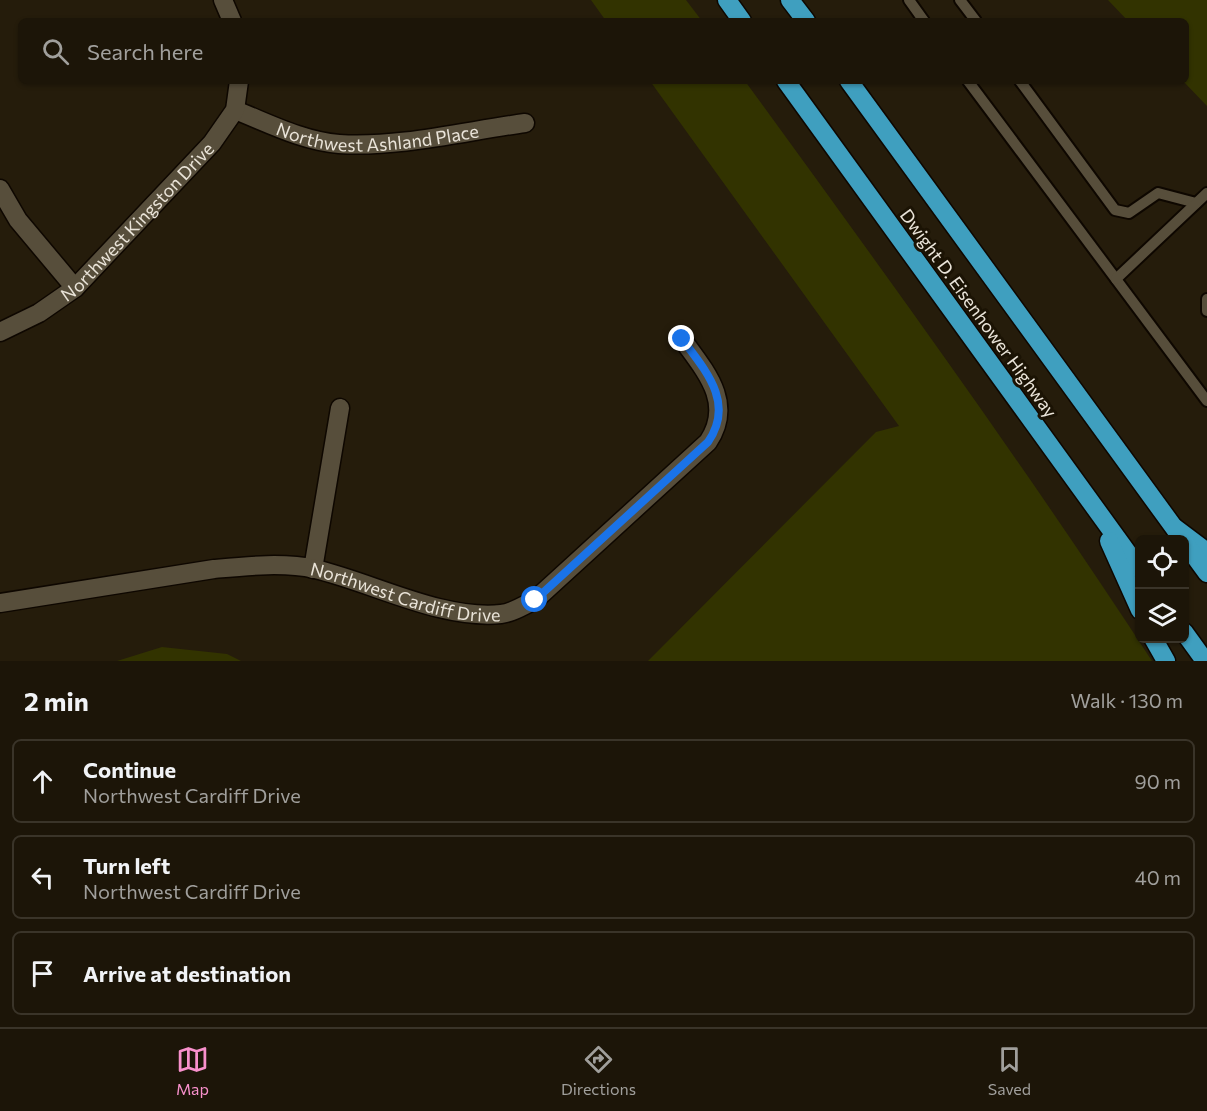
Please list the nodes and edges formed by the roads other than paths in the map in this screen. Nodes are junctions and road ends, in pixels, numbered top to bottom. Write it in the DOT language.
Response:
graph roads {
  1 [pos="223,0"];
  2 [pos="727,0"];
  3 [pos="790,0"];
  4 [pos="909,0"];
  5 [pos="960,0"];
  6 [pos="231,18"];
  7 [pos="740,18"];
  8 [pos="804,18"];
  9 [pos="922,18"];
  10 [pos="974,18"];
  11 [pos="238,84"];
  12 [pos="788,84"];
  13 [pos="851,84"];
  14 [pos="970,84"];
  15 [pos="1022,84"];
  16 [pos="235,110"];
  17 [pos="525,123"];
  18 [pos="0,189"];
  19 [pos="1207,193"];
  20 [pos="1196,203"];
  21 [pos="1116,279"];
  22 [pos="75,288"];
  23 [pos="1207,299"];
  24 [pos="1207,311"];
  25 [pos="0,332"];
  26 [pos="682,339"];
  27 [pos="1207,401"];
  28 [pos="340,408"];
  29 [pos="1095,509"];
  30 [pos="1179,535"];
  31 [pos="1189,541"];
  32 [pos="1189,548"];
  33 [pos="1207,552"];
  34 [pos="1135,563"];
  35 [pos="313,569"];
  36 [pos="1207,573"];
  37 [pos="1135,599"];
  38 [pos="0,603"];
  39 [pos="1189,638"];
  40 [pos="1155,643"];
  41 [pos="1166,661"];
  42 [pos="1206,661"];
  1 -- 6 [label="street"];
  2 -- 7 [label="highway"];
  3 -- 8 [label="highway"];
  4 -- 9 [label="lane"];
  5 -- 10 [label="lane"];
  11 -- 16 [label="street, Northwest Kingston Drive"];
  12 -- 29 [label="highway, Dwight D. Eisenhower Highway"];
  13 -- 30 [label="highway, Dwight D. Eisenhower Highway"];
  14 -- 21 [label="lane"];
  15 -- 20 [label="lane"];
  16 -- 17 [label="street, Northwest Ashland Place"];
  16 -- 22 [label="street, Northwest Kingston Drive"];
  18 -- 22 [label="street"];
  19 -- 20 [label="lane"];
  20 -- 21 [label="lane"];
  21 -- 27 [label="lane"];
  22 -- 25 [label="street, Northwest Kingston Drive"];
  23 -- 24 [label="lane"];
  26 -- 35 [label="street, Northwest Cardiff Drive"];
  28 -- 35 [label="street"];
  29 -- 34 [label="highway, Dwight D. Eisenhower Highway"];
  29 -- 37 [label="highway"];
  31 -- 33 [label="highway"];
  32 -- 36 [label="highway, Dwight D. Eisenhower Highway"];
  35 -- 38 [label="street, Northwest Cardiff Drive"];
  39 -- 42 [label="highway"];
  40 -- 41 [label="highway"];
}
